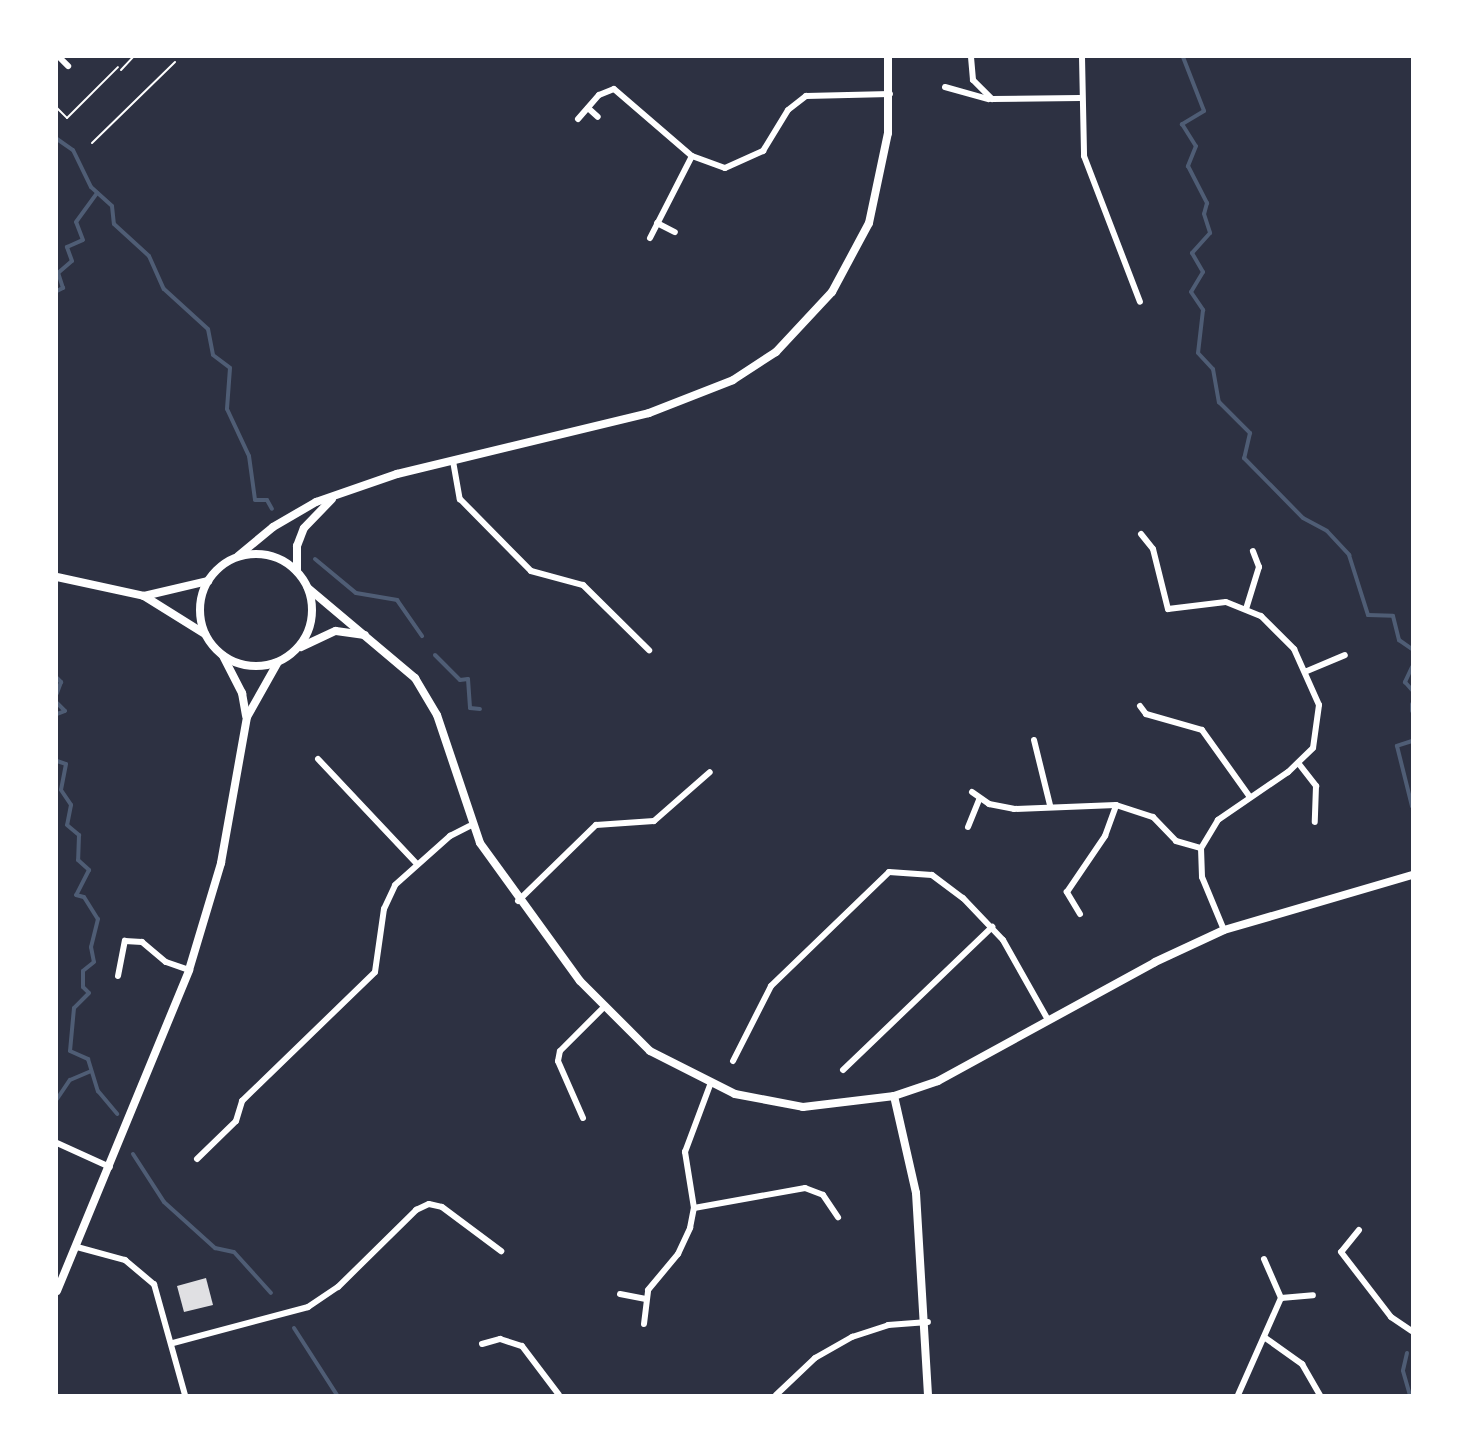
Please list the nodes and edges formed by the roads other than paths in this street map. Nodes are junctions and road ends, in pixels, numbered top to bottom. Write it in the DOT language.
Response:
graph roads {
  1 [pos="59,57"];
  2 [pos="888,57"];
  3 [pos="971,57"];
  4 [pos="1082,57"];
  5 [pos="68,66"];
  6 [pos="945,87"];
  7 [pos="890,94"];
  8 [pos="1080,98"];
  9 [pos="992,99"];
  10 [pos="588,108"];
  11 [pos="598,117"];
  12 [pos="578,119"];
  13 [pos="692,156"];
  14 [pos="657,223"];
  15 [pos="675,232"];
  16 [pos="650,238"];
  17 [pos="1140,302"];
  18 [pos="453,461"];
  19 [pos="332,499"];
  20 [pos="1141,534"];
  21 [pos="1252,551"];
  22 [pos="238,556"];
  23 [pos="297,571"];
  24 [pos="57,577"];
  25 [pos="208,580"];
  26 [pos="308,588"];
  27 [pos="144,596"];
  28 [pos="1246,609"];
  29 [pos="205,634"];
  30 [pos="365,635"];
  31 [pos="298,648"];
  32 [pos="650,650"];
  33 [pos="222,654"];
  34 [pos="1345,655"];
  35 [pos="278,662"];
  36 [pos="1306,671"];
  37 [pos="1140,706"];
  38 [pos="247,717"];
  39 [pos="1034,740"];
  40 [pos="318,759"];
  41 [pos="1299,764"];
  42 [pos="710,772"];
  43 [pos="972,792"];
  44 [pos="1250,797"];
  45 [pos="980,798"];
  46 [pos="1050,805"];
  47 [pos="1116,805"];
  48 [pos="1315,822"];
  49 [pos="470,826"];
  50 [pos="968,827"];
  51 [pos="1201,848"];
  52 [pos="417,864"];
  53 [pos="1412,875"];
  54 [pos="518,901"];
  55 [pos="1080,914"];
  56 [pos="992,927"];
  57 [pos="1224,930"];
  58 [pos="189,970"];
  59 [pos="118,976"];
  60 [pos="603,1008"];
  61 [pos="1048,1020"];
  62 [pos="733,1061"];
  63 [pos="843,1070"];
  64 [pos="710,1085"];
  65 [pos="894,1096"];
  66 [pos="583,1118"];
  67 [pos="57,1143"];
  68 [pos="197,1159"];
  69 [pos="110,1167"];
  70 [pos="694,1208"];
  71 [pos="838,1217"];
  72 [pos="1359,1230"];
  73 [pos="77,1247"];
  74 [pos="501,1251"];
  75 [pos="1264,1259"];
  76 [pos="57,1291"];
  77 [pos="620,1294"];
  78 [pos="1313,1295"];
  79 [pos="1281,1298"];
  80 [pos="645,1299"];
  81 [pos="928,1322"];
  82 [pos="644,1324"];
  83 [pos="1412,1331"];
  84 [pos="1264,1337"];
  85 [pos="173,1343"];
  86 [pos="482,1344"];
  87 [pos="185,1395"];
  88 [pos="559,1395"];
  89 [pos="776,1395"];
  90 [pos="928,1395"];
  91 [pos="1238,1395"];
  92 [pos="1320,1395"];
  1 -- 5 [label="street"];
  2 -- 7 [label="street"];
  3 -- 9 [label="street"];
  4 -- 8 [label="street"];
  6 -- 9 [label="street"];
  7 -- 13 [label="street"];
  7 -- 18 [label="street"];
  8 -- 9 [label="street"];
  8 -- 17 [label="street"];
  10 -- 11 [label="street"];
  10 -- 12 [label="street"];
  10 -- 13 [label="street"];
  13 -- 14 [label="street"];
  14 -- 15 [label="street"];
  14 -- 16 [label="street"];
  18 -- 19 [label="street"];
  18 -- 32 [label="street"];
  19 -- 22 [label="street"];
  19 -- 23 [label="street"];
  20 -- 28 [label="street"];
  21 -- 28 [label="street"];
  22 -- 23 [label="street"];
  22 -- 25 [label="street"];
  23 -- 26 [label="street"];
  24 -- 27 [label="street"];
  25 -- 27 [label="street"];
  25 -- 29 [label="street"];
  26 -- 30 [label="street"];
  26 -- 31 [label="street"];
  27 -- 29 [label="street"];
  28 -- 36 [label="street"];
  29 -- 33 [label="street"];
  30 -- 31 [label="street"];
  30 -- 49 [label="street"];
  31 -- 35 [label="street"];
  33 -- 35 [label="street"];
  33 -- 38 [label="street"];
  34 -- 36 [label="street"];
  35 -- 38 [label="street"];
  36 -- 41 [label="street"];
  37 -- 44 [label="street"];
  38 -- 58 [label="street"];
  39 -- 46 [label="street"];
  40 -- 52 [label="street"];
  41 -- 44 [label="street"];
  41 -- 48 [label="street"];
  42 -- 54 [label="street"];
  43 -- 45 [label="street"];
  44 -- 51 [label="street"];
  45 -- 46 [label="street"];
  45 -- 50 [label="street"];
  46 -- 47 [label="street"];
  47 -- 51 [label="street"];
  47 -- 55 [label="street"];
  49 -- 52 [label="street"];
  49 -- 54 [label="street"];
  51 -- 57 [label="street"];
  52 -- 68 [label="street"];
  53 -- 57 [label="street"];
  54 -- 60 [label="street"];
  56 -- 61 [label="street"];
  56 -- 62 [label="street"];
  56 -- 63 [label="street"];
  57 -- 61 [label="street"];
  58 -- 59 [label="street"];
  58 -- 69 [label="street"];
  60 -- 64 [label="street"];
  60 -- 66 [label="street"];
  61 -- 65 [label="street"];
  64 -- 65 [label="street"];
  64 -- 70 [label="street"];
  65 -- 81 [label="street"];
  67 -- 69 [label="street"];
  69 -- 73 [label="street"];
  70 -- 71 [label="street"];
  70 -- 80 [label="street"];
  72 -- 83 [label="street"];
  73 -- 76 [label="street"];
  73 -- 85 [label="street"];
  74 -- 85 [label="street"];
  75 -- 79 [label="street"];
  77 -- 80 [label="street"];
  78 -- 79 [label="street"];
  79 -- 84 [label="street"];
  80 -- 82 [label="street"];
  81 -- 89 [label="street"];
  81 -- 90 [label="street"];
  84 -- 91 [label="street"];
  84 -- 92 [label="street"];
  85 -- 87 [label="street"];
  86 -- 88 [label="street"];
}
